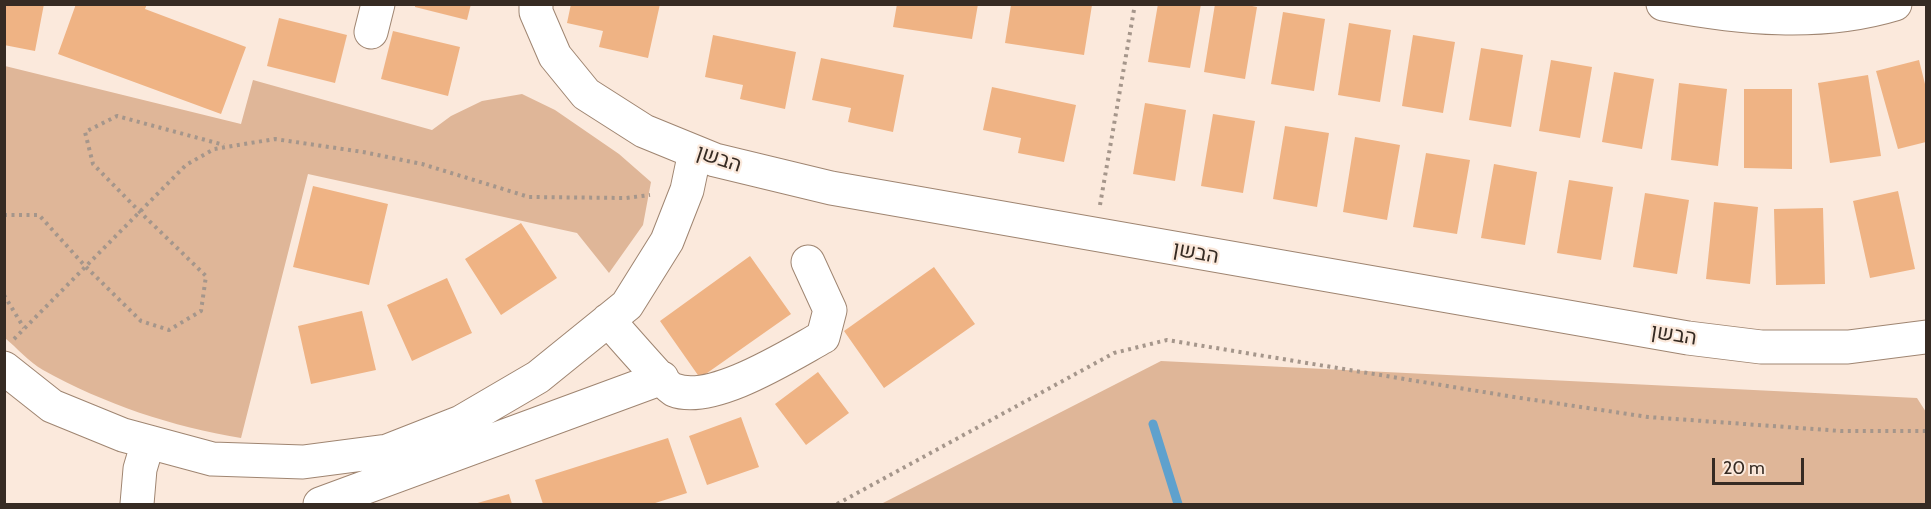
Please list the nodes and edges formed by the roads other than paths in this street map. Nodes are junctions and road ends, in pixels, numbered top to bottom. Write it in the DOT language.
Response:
graph roads {
  1 [pos="536,4"];
  2 [pos="1663,4"];
  3 [pos="1895,4"];
  4 [pos="695,152"];
  5 [pos="808,262"];
  6 [pos="608,320"];
  7 [pos="1926,337"];
  8 [pos="8,355"];
  9 [pos="662,378"];
  10 [pos="148,442"];
  11 [pos="137,504"];
  12 [pos="321,504"];
  1 -- 4 [label="street, הבשן"];
  2 -- 3 [label="street"];
  4 -- 6 [label="street"];
  4 -- 7 [label="street, הבשן"];
  5 -- 9 [label="street"];
  6 -- 9 [label="street"];
  6 -- 10 [label="street"];
  8 -- 10 [label="street"];
  9 -- 12 [label="street"];
  10 -- 11 [label="street"];
}
